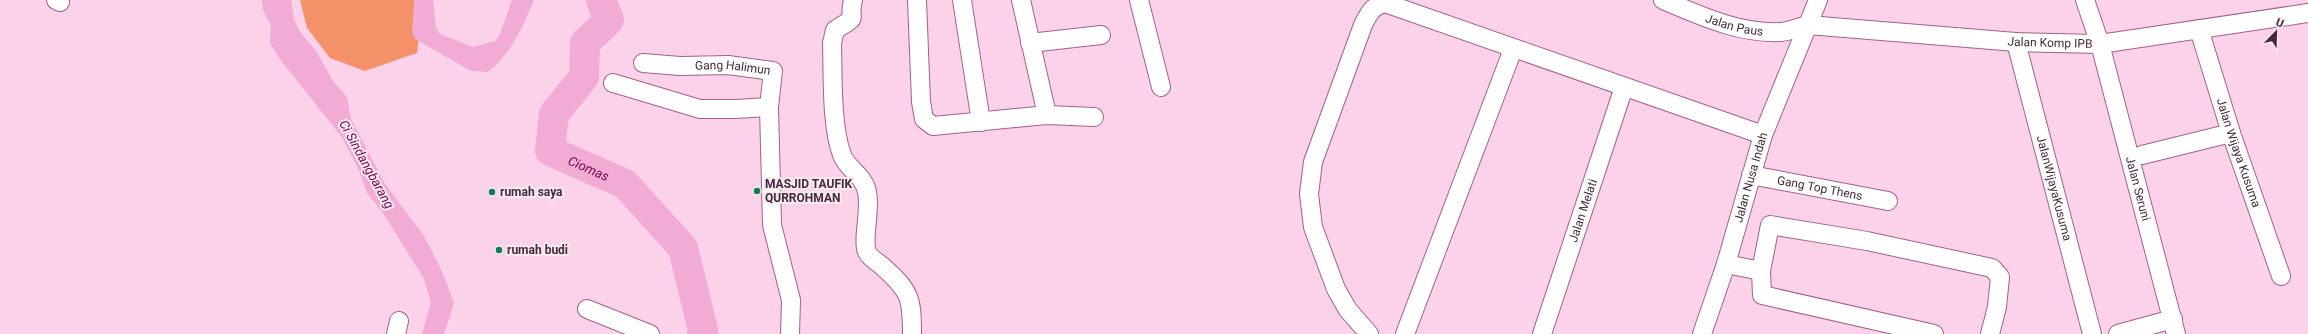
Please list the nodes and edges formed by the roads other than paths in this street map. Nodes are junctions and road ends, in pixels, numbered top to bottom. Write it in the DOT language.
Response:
graph roads {
  1 [pos="853,0"];
  2 [pos="917,0"];
  3 [pos="962,0"];
  4 [pos="1021,0"];
  5 [pos="1139,0"];
  6 [pos="1663,0"];
  7 [pos="2085,0"];
  8 [pos="1816,4"];
  9 [pos="2308,14"];
  10 [pos="1808,25"];
  11 [pos="2199,29"];
  12 [pos="1101,35"];
  13 [pos="2016,42"];
  14 [pos="1030,43"];
  15 [pos="2100,44"];
  16 [pos="1513,49"];
  17 [pos="643,62"];
  18 [pos="613,83"];
  19 [pos="1161,87"];
  20 [pos="1624,87"];
  21 [pos="769,107"];
  22 [pos="1047,115"];
  23 [pos="1094,117"];
  24 [pos="980,122"];
  25 [pos="2231,133"];
  26 [pos="1763,135"];
  27 [pos="2142,155"];
  28 [pos="1750,175"];
  29 [pos="1888,201"];
  30 [pos="1726,264"];
  31 [pos="1761,271"];
  32 [pos="2281,276"];
  33 [pos="587,309"];
  34 [pos="2175,327"];
  35 [pos="650,334"];
  36 [pos="790,334"];
  37 [pos="912,334"];
  38 [pos="1370,334"];
  39 [pos="1405,334"];
  40 [pos="1542,334"];
  41 [pos="1702,334"];
  42 [pos="1934,334"];
  43 [pos="1990,334"];
  44 [pos="2092,334"];
  45 [pos="2118,334"];
  1 -- 37 [label="street"];
  2 -- 24 [label="street"];
  3 -- 24 [label="street"];
  4 -- 14 [label="street"];
  5 -- 19 [label="street"];
  6 -- 10 [label="street, Jalan Paus"];
  7 -- 15 [label="street, Jalan Seruni"];
  8 -- 10 [label="street"];
  9 -- 11 [label="street, Jalan Komp IPB"];
  10 -- 13 [label="street, Jalan Komp IPB"];
  10 -- 26 [label="street, Jalan Nusa Indah"];
  11 -- 15 [label="street, Jalan Komp IPB"];
  11 -- 25 [label="street, Jalan Wijaya Kusuma"];
  12 -- 14 [label="street"];
  13 -- 15 [label="street, Jalan Komp IPB"];
  13 -- 44 [label="street, JalanWijayaKusuma"];
  14 -- 22 [label="street"];
  15 -- 34 [label="street, Jalan Seruni"];
  16 -- 20 [label="street"];
  16 -- 38 [label="street"];
  16 -- 39 [label="street"];
  17 -- 21 [label="street, Gang Halimun"];
  18 -- 21 [label="street"];
  20 -- 26 [label="street"];
  20 -- 40 [label="street, Jalan Melati"];
  21 -- 36 [label="street, Gang Halimun"];
  22 -- 23 [label="street"];
  22 -- 24 [label="street"];
  25 -- 27 [label="street"];
  25 -- 32 [label="street, Jalan Wijaya Kusuma"];
  26 -- 28 [label="street, Jalan Nusa Indah"];
  28 -- 29 [label="street, Gang Top Thens"];
  28 -- 30 [label="street, Jalan Nusa Indah"];
  30 -- 31 [label="street"];
  30 -- 41 [label="street, Jalan Nusa Indah"];
  31 -- 42 [label="street"];
  31 -- 43 [label="street"];
  33 -- 35 [label="street"];
  34 -- 45 [label="street"];
}
